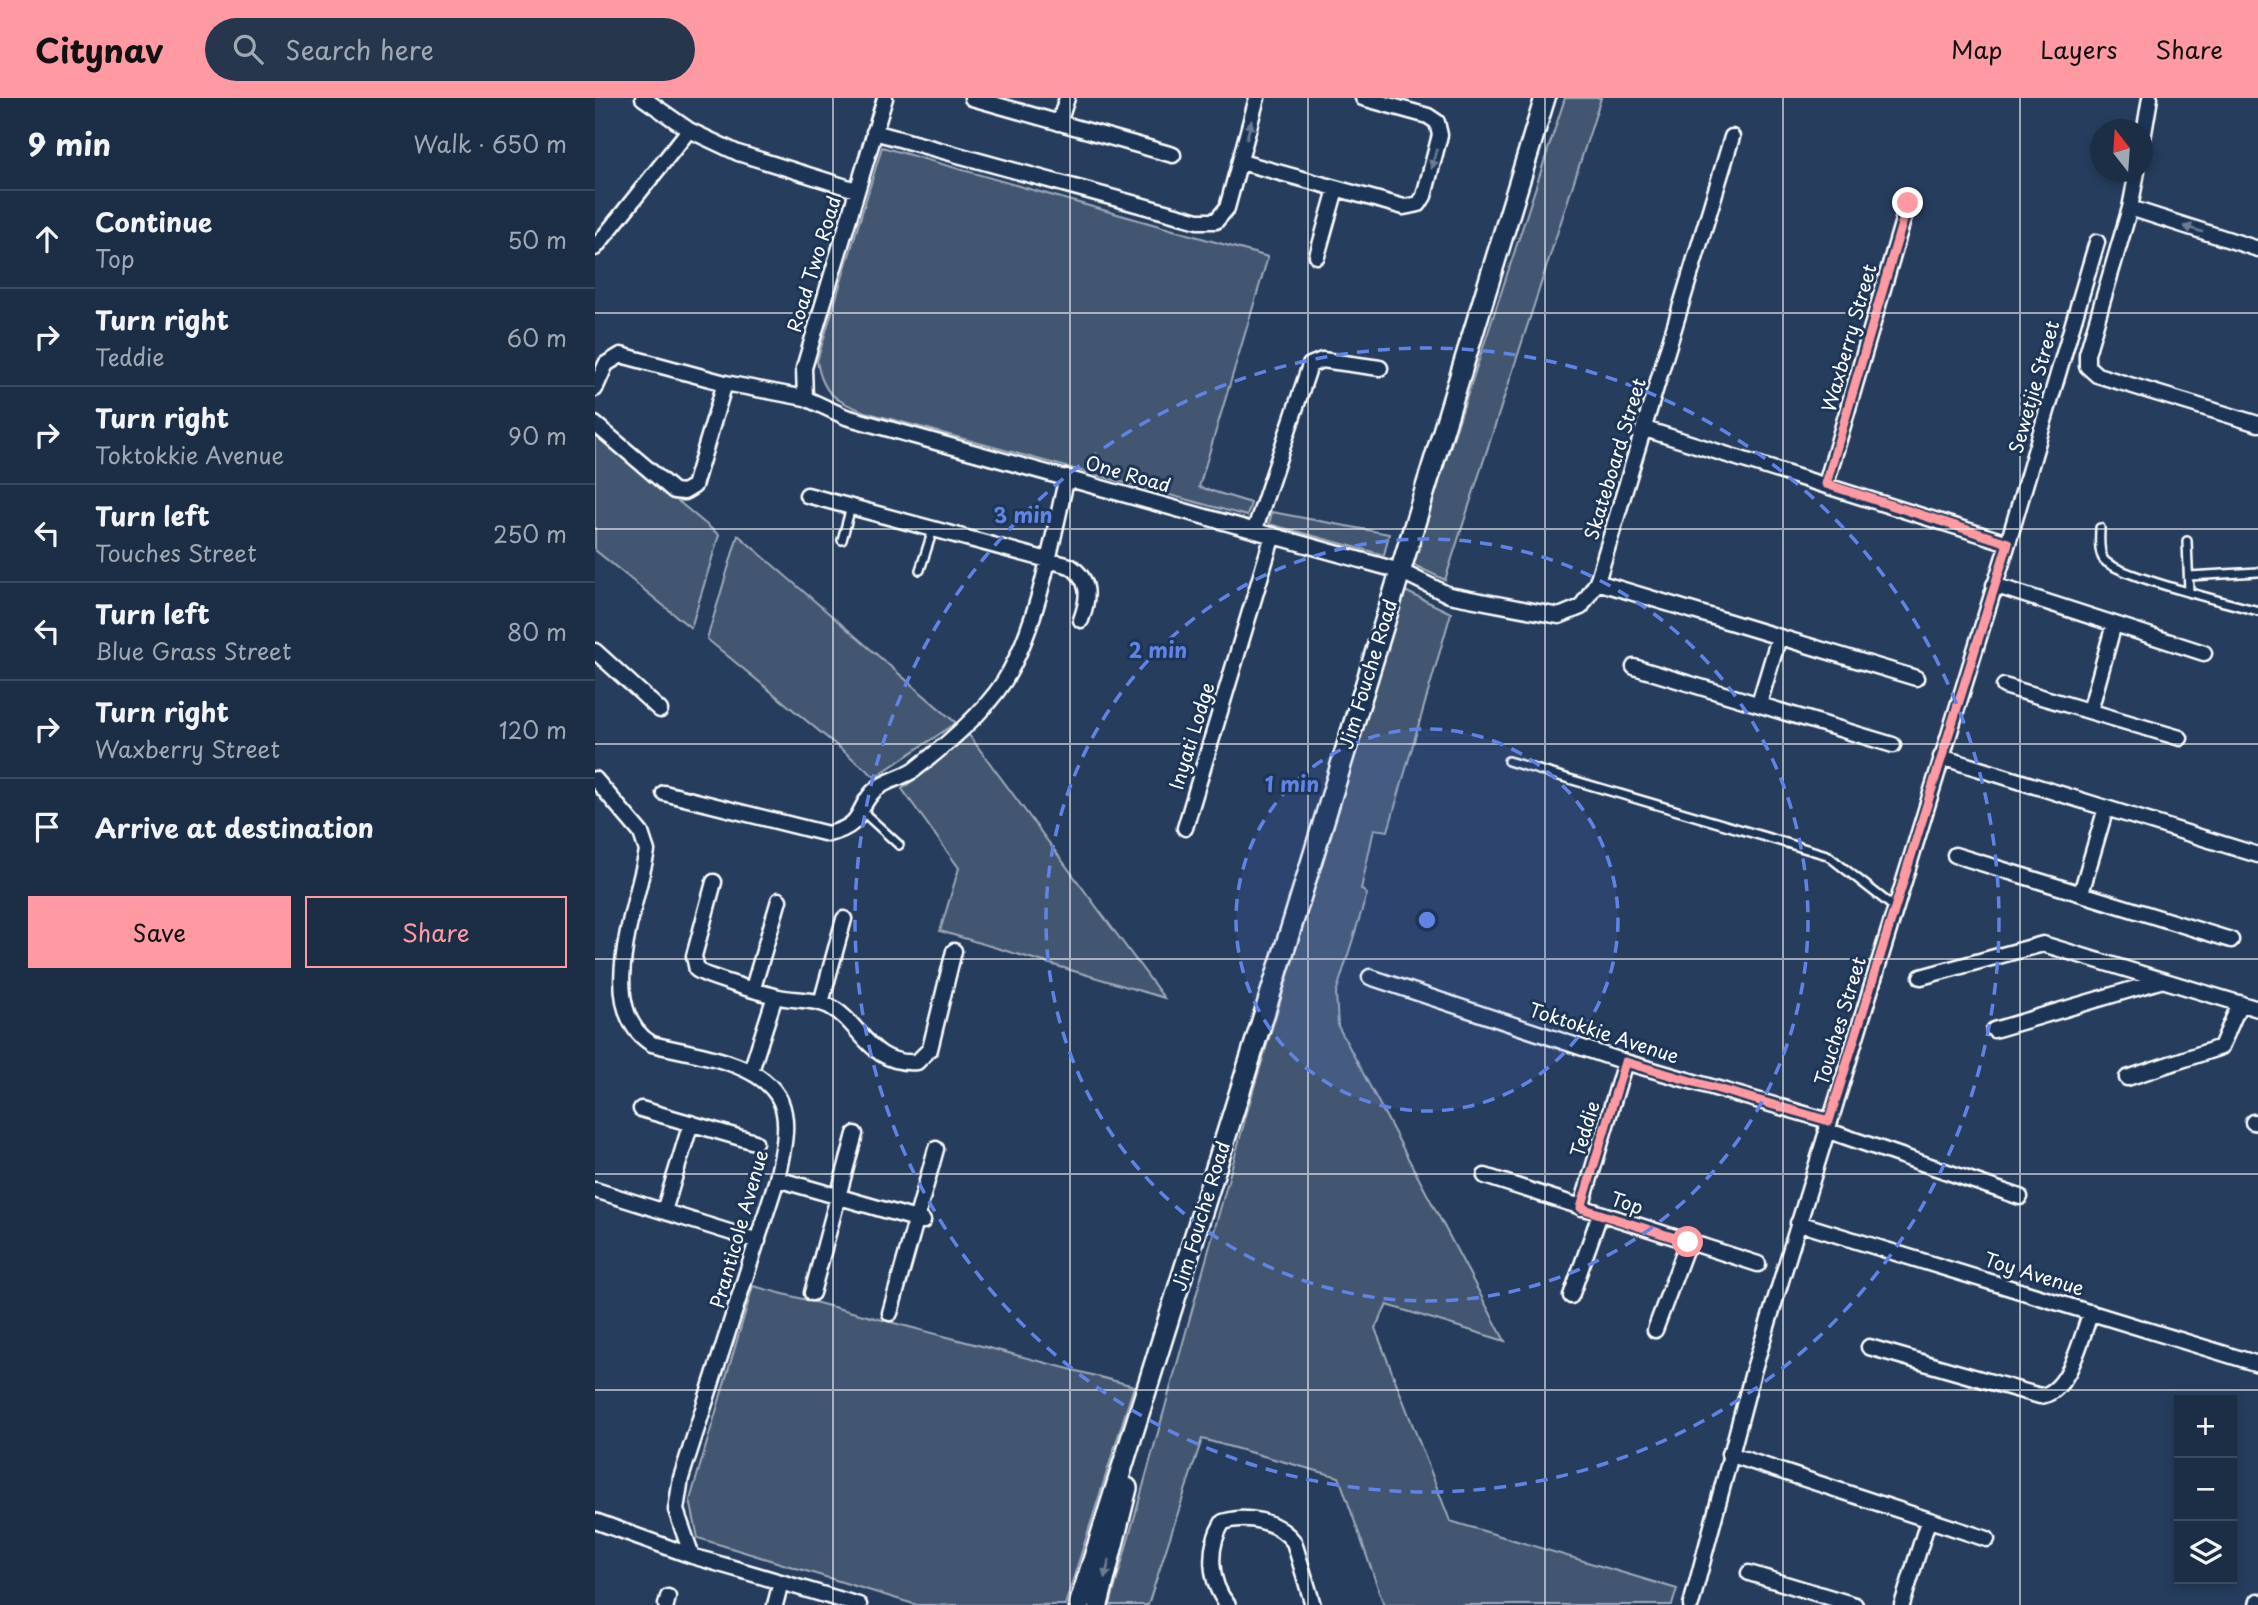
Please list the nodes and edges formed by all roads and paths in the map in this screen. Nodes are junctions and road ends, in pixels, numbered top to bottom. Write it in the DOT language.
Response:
graph roads {
  1 [pos="643,98"];
  2 [pos="885,98"];
  3 [pos="972,98"];
  4 [pos="1067,98"];
  5 [pos="1257,98"];
  6 [pos="1363,98"];
  7 [pos="1545,98"];
  8 [pos="2150,98"];
  9 [pos="2146,119"];
  10 [pos="1059,123"];
  11 [pos="689,130"];
  12 [pos="874,132"];
  13 [pos="1732,136"];
  14 [pos="1173,155"];
  15 [pos="1241,162"];
  16 [pos="2135,182"];
  17 [pos="1336,189"];
  18 [pos="856,190"];
  19 [pos="1908,203"];
  20 [pos="2130,208"];
  21 [pos="2097,242"];
  22 [pos="595,248"];
  23 [pos="2258,249"];
  24 [pos="1317,256"];
  25 [pos="1380,368"];
  26 [pos="726,383"];
  27 [pos="595,389"];
  28 [pos="805,398"];
  29 [pos="595,424"];
  30 [pos="2258,424"];
  31 [pos="1645,429"];
  32 [pos="1067,477"];
  33 [pos="1826,484"];
  34 [pos="807,495"];
  35 [pos="851,508"];
  36 [pos="2100,528"];
  37 [pos="1255,529"];
  38 [pos="933,530"];
  39 [pos="1273,535"];
  40 [pos="842,540"];
  41 [pos="2187,541"];
  42 [pos="2008,543"];
  43 [pos="1046,561"];
  44 [pos="920,570"];
  45 [pos="1400,571"];
  46 [pos="2258,572"];
  47 [pos="2189,576"];
  48 [pos="1597,582"];
  49 [pos="1994,585"];
  50 [pos="2189,591"];
  51 [pos="2258,611"];
  52 [pos="1081,620"];
  53 [pos="2115,624"];
  54 [pos="1780,637"];
  55 [pos="595,651"];
  56 [pos="2204,653"];
  57 [pos="1634,667"];
  58 [pos="1916,678"];
  59 [pos="2004,685"];
  60 [pos="1759,704"];
  61 [pos="660,710"];
  62 [pos="2090,711"];
  63 [pos="2180,737"];
  64 [pos="1893,746"];
  65 [pos="1941,757"];
  66 [pos="1508,761"];
  67 [pos="595,779"];
  68 [pos="664,793"];
  69 [pos="2106,808"];
  70 [pos="863,812"];
  71 [pos="1185,828"];
  72 [pos="899,845"];
  73 [pos="1955,855"];
  74 [pos="2258,855"];
  75 [pos="714,882"];
  76 [pos="2081,894"];
  77 [pos="779,900"];
  78 [pos="1895,908"];
  79 [pos="844,919"];
  80 [pos="2231,940"];
  81 [pos="954,951"];
  82 [pos="1370,977"];
  83 [pos="1921,978"];
  84 [pos="2160,981"];
  85 [pos="753,988"];
  86 [pos="775,996"];
  87 [pos="821,1003"];
  88 [pos="2239,1003"];
  89 [pos="2258,1009"];
  90 [pos="1994,1030"];
  91 [pos="1625,1062"];
  92 [pos="751,1071"];
  93 [pos="2127,1078"];
  94 [pos="641,1109"];
  95 [pos="691,1123"];
  96 [pos="1827,1125"];
  97 [pos="855,1134"];
  98 [pos="755,1142"];
  99 [pos="936,1149"];
  100 [pos="1486,1176"];
  101 [pos="777,1178"];
  102 [pos="595,1190"];
  103 [pos="838,1196"];
  104 [pos="2020,1197"];
  105 [pos="1581,1208"];
  106 [pos="664,1211"];
  107 [pos="1600,1214"];
  108 [pos="920,1220"];
  109 [pos="1798,1223"];
  110 [pos="758,1241"];
  111 [pos="1688,1242"];
  112 [pos="1758,1264"];
  113 [pos="812,1293"];
  114 [pos="1571,1296"];
  115 [pos="2091,1312"];
  116 [pos="890,1314"];
  117 [pos="1165,1330"];
  118 [pos="1655,1331"];
  119 [pos="1869,1347"];
  120 [pos="2258,1364"];
  121 [pos="1729,1454"];
  122 [pos="595,1521"];
  123 [pos="1928,1521"];
  124 [pos="1987,1539"];
  125 [pos="692,1556"];
  126 [pos="1749,1573"];
  127 [pos="781,1582"];
  128 [pos="1692,1599"];
  129 [pos="775,1605"];
  130 [pos="859,1605"];
  131 [pos="1079,1605"];
  132 [pos="1098,1605"];
  133 [pos="1228,1605"];
  134 [pos="1313,1605"];
  135 [pos="1855,1605"];
  136 [pos="1902,1605"];
  1 -- 11 [label="street"];
  2 -- 12 [label="street, Road Two Road"];
  3 -- 10 [label="street"];
  4 -- 10 [label="street"];
  15 -- 5 [label="street, one-way"];
  6 -- 17 [label="street, one-way"];
  7 -- 45 [label="street, Jim Fouche Road"];
  8 -- 9 [label="street"];
  10 -- 14 [label="street"];
  11 -- 18 [label="street"];
  11 -- 22 [label="street"];
  12 -- 15 [label="street"];
  12 -- 18 [label="street, Road Two Road"];
  13 -- 31 [label="street, Skateboard Street"];
  15 -- 17 [label="street"];
  16 -- 20 [label="street"];
  17 -- 24 [label="street"];
  18 -- 28 [label="street, Road Two Road"];
  19 -- 33 [label="street, Waxberry Street"];
  23 -- 20 [label="street, one-way"];
  20 -- 30 [label="street"];
  21 -- 42 [label="street, Sewetjie Street"];
  25 -- 37 [label="street"];
  26 -- 27 [label="street"];
  26 -- 28 [label="street"];
  26 -- 29 [label="street"];
  28 -- 32 [label="street, One Road"];
  31 -- 33 [label="street"];
  31 -- 48 [label="street, Skateboard Street"];
  32 -- 37 [label="street, One Road"];
  32 -- 43 [label="street"];
  33 -- 42 [label="street"];
  34 -- 35 [label="street"];
  35 -- 38 [label="street"];
  35 -- 40 [label="lane"];
  36 -- 50 [label="lane"];
  37 -- 39 [label="street, One Road"];
  38 -- 43 [label="street"];
  38 -- 44 [label="lane"];
  39 -- 45 [label="street, One Road"];
  39 -- 71 [label="street, Inyati Lodge"];
  41 -- 47 [label="lane"];
  42 -- 49 [label="street, Touches Street"];
  43 -- 52 [label="street"];
  43 -- 70 [label="street"];
  45 -- 48 [label="street, Skateboard Street"];
  45 -- 117 [label="street, Jim Fouche Road"];
  46 -- 47 [label="lane"];
  47 -- 50 [label="lane"];
  48 -- 54 [label="street"];
  49 -- 53 [label="street"];
  49 -- 65 [label="street, Touches Street"];
  50 -- 51 [label="lane"];
  53 -- 56 [label="street"];
  53 -- 62 [label="street"];
  54 -- 58 [label="street"];
  54 -- 60 [label="street"];
  55 -- 61 [label="street"];
  57 -- 60 [label="street"];
  59 -- 62 [label="street"];
  60 -- 64 [label="street"];
  62 -- 63 [label="street"];
  65 -- 69 [label="street"];
  65 -- 78 [label="street, Touches Street"];
  66 -- 78 [label="lane"];
  67 -- 92 [label="street, Pranticole Avenue"];
  68 -- 70 [label="street"];
  69 -- 74 [label="street"];
  69 -- 76 [label="street"];
  70 -- 72 [label="lane"];
  73 -- 76 [label="street"];
  75 -- 85 [label="street"];
  76 -- 80 [label="street"];
  77 -- 85 [label="street"];
  78 -- 96 [label="street, Touches Street"];
  79 -- 87 [label="street"];
  81 -- 87 [label="street"];
  82 -- 91 [label="street, Toktokkie Avenue"];
  83 -- 84 [label="street"];
  84 -- 88 [label="street"];
  84 -- 90 [label="street"];
  85 -- 86 [label="street"];
  86 -- 87 [label="street"];
  86 -- 92 [label="street"];
  88 -- 89 [label="street"];
  88 -- 93 [label="street"];
  91 -- 96 [label="street, Toktokkie Avenue"];
  91 -- 105 [label="street, Teddie"];
  92 -- 101 [label="street, Pranticole Avenue"];
  94 -- 95 [label="street"];
  95 -- 98 [label="street"];
  95 -- 106 [label="street"];
  96 -- 104 [label="street, Toktokkie Avenue"];
  96 -- 109 [label="street, Touches Street"];
  97 -- 103 [label="street"];
  99 -- 108 [label="street"];
  100 -- 105 [label="street, Top"];
  101 -- 103 [label="street"];
  101 -- 110 [label="street, Pranticole Avenue"];
  102 -- 106 [label="street"];
  103 -- 108 [label="street"];
  103 -- 113 [label="street"];
  105 -- 107 [label="street, Top"];
  106 -- 110 [label="street"];
  107 -- 111 [label="street, Top"];
  107 -- 114 [label="street"];
  108 -- 116 [label="street"];
  109 -- 115 [label="street, Toy Avenue"];
  109 -- 121 [label="street, Touches Street"];
  110 -- 125 [label="street, Pranticole Avenue"];
  111 -- 112 [label="street, Top"];
  111 -- 118 [label="street"];
  115 -- 119 [label="street"];
  115 -- 120 [label="street, Toy Avenue"];
  117 -- 131 [label="street, Jim Fouche Road"];
  117 -- 132 [label="street, Jim Fouche Road, one-way"];
  121 -- 123 [label="street"];
  121 -- 128 [label="street, Touches Street"];
  122 -- 125 [label="street"];
  123 -- 124 [label="street"];
  123 -- 136 [label="street"];
  125 -- 127 [label="street"];
  126 -- 135 [label="street"];
  127 -- 129 [label="street"];
  127 -- 130 [label="street"];
  133 -- 134 [label="street"];
}
